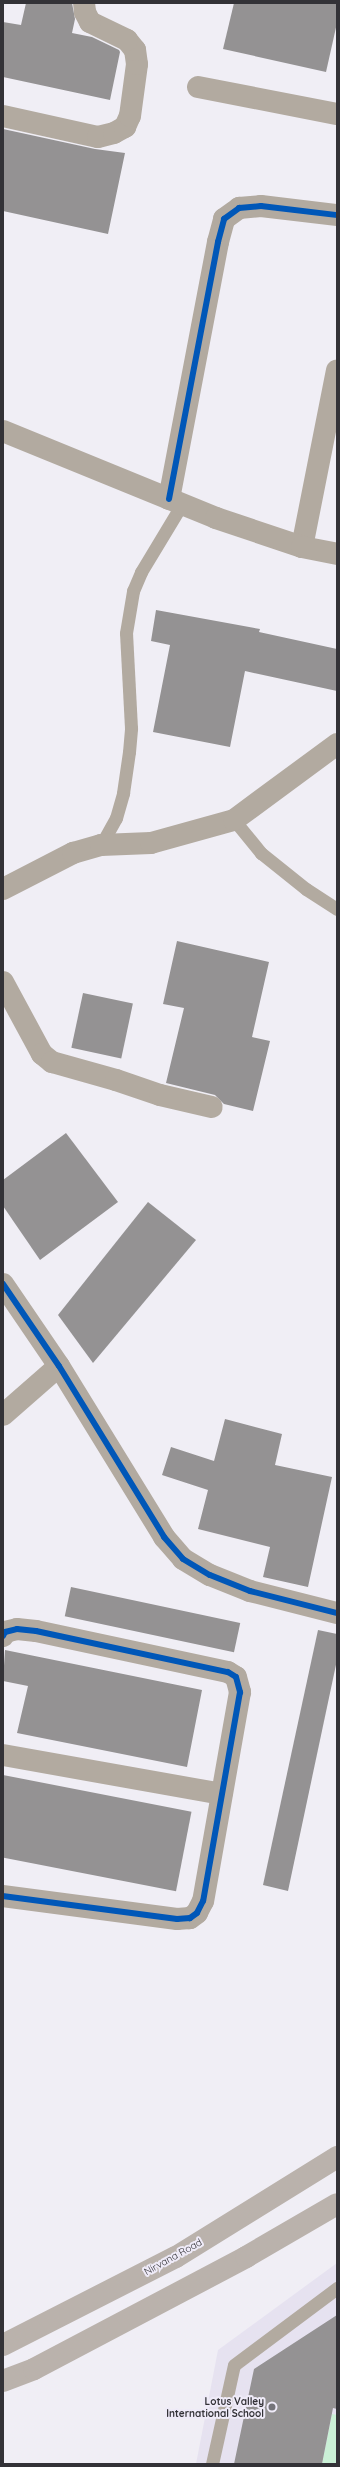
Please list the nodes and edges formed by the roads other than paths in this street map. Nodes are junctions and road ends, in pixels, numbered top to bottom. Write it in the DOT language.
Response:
graph roads {
  1 [pos="84,3"];
  2 [pos="198,87"];
  3 [pos="336,110"];
  4 [pos="3,116"];
  5 [pos="337,215"];
  6 [pos="337,370"];
  7 [pos="3,431"];
  8 [pos="175,502"];
  9 [pos="302,547"];
  10 [pos="337,554"];
  11 [pos="337,744"];
  12 [pos="234,820"];
  13 [pos="101,845"];
  14 [pos="3,889"];
  15 [pos="337,908"];
  16 [pos="3,982"];
  17 [pos="212,1107"];
  18 [pos="3,1284"];
  19 [pos="58,1366"];
  20 [pos="3,1415"];
  21 [pos="337,1613"];
  22 [pos="3,1636"];
  23 [pos="3,1755"];
  24 [pos="222,1794"];
  25 [pos="3,1896"];
  26 [pos="337,2157"];
  27 [pos="337,2204"];
  28 [pos="337,2288"];
  29 [pos="3,2345"];
  30 [pos="3,2381"];
  31 [pos="212,2464"];
  1 -- 4 [label="street"];
  2 -- 3 [label="street"];
  5 -- 8 [label="street"];
  6 -- 9 [label="street"];
  7 -- 8 [label="street"];
  8 -- 9 [label="street"];
  8 -- 13 [label="lane"];
  9 -- 10 [label="street"];
  11 -- 12 [label="street"];
  12 -- 13 [label="street"];
  12 -- 15 [label="lane"];
  13 -- 14 [label="street"];
  16 -- 17 [label="street"];
  18 -- 19 [label="street"];
  19 -- 20 [label="street"];
  19 -- 21 [label="street"];
  22 -- 24 [label="street"];
  23 -- 24 [label="street"];
  24 -- 25 [label="street"];
  26 -- 29 [label="main road, Nirvana Road"];
  27 -- 30 [label="main road"];
  28 -- 31 [label="lane"];
}
